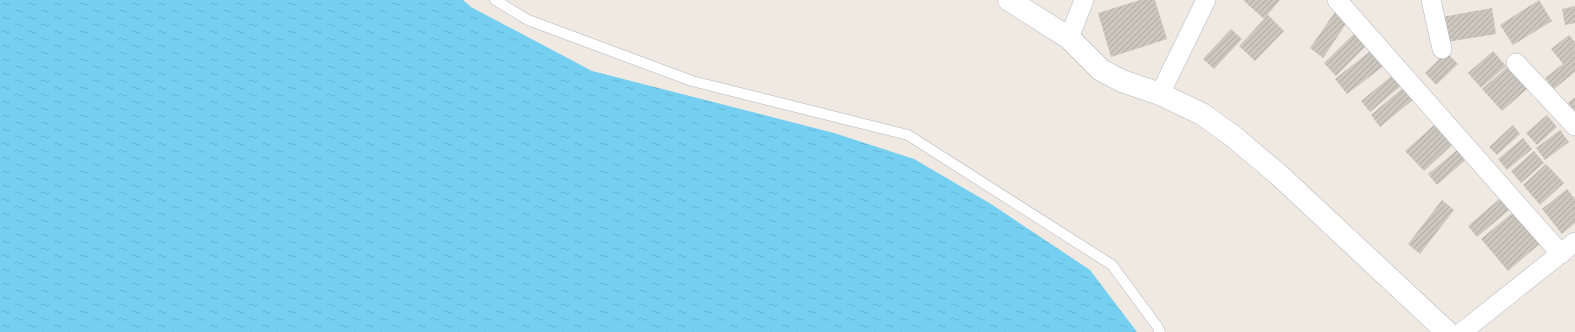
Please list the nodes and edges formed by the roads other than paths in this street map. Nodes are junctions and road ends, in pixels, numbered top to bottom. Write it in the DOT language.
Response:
graph roads {
  1 [pos="495,0"];
  2 [pos="1009,0"];
  3 [pos="1084,0"];
  4 [pos="1206,0"];
  5 [pos="1338,0"];
  6 [pos="1431,0"];
  7 [pos="1069,38"];
  8 [pos="1442,49"];
  9 [pos="1516,63"];
  10 [pos="1160,94"];
  11 [pos="1575,126"];
  12 [pos="1568,248"];
  13 [pos="1160,332"];
  14 [pos="1447,332"];
  15 [pos="1462,332"];
  1 -- 13 [label="lane"];
  2 -- 7 [label="street"];
  3 -- 7 [label="street"];
  4 -- 10 [label="street"];
  5 -- 12 [label="street"];
  6 -- 8 [label="street"];
  7 -- 10 [label="street"];
  9 -- 11 [label="street"];
  10 -- 14 [label="street"];
  12 -- 15 [label="street"];
}
